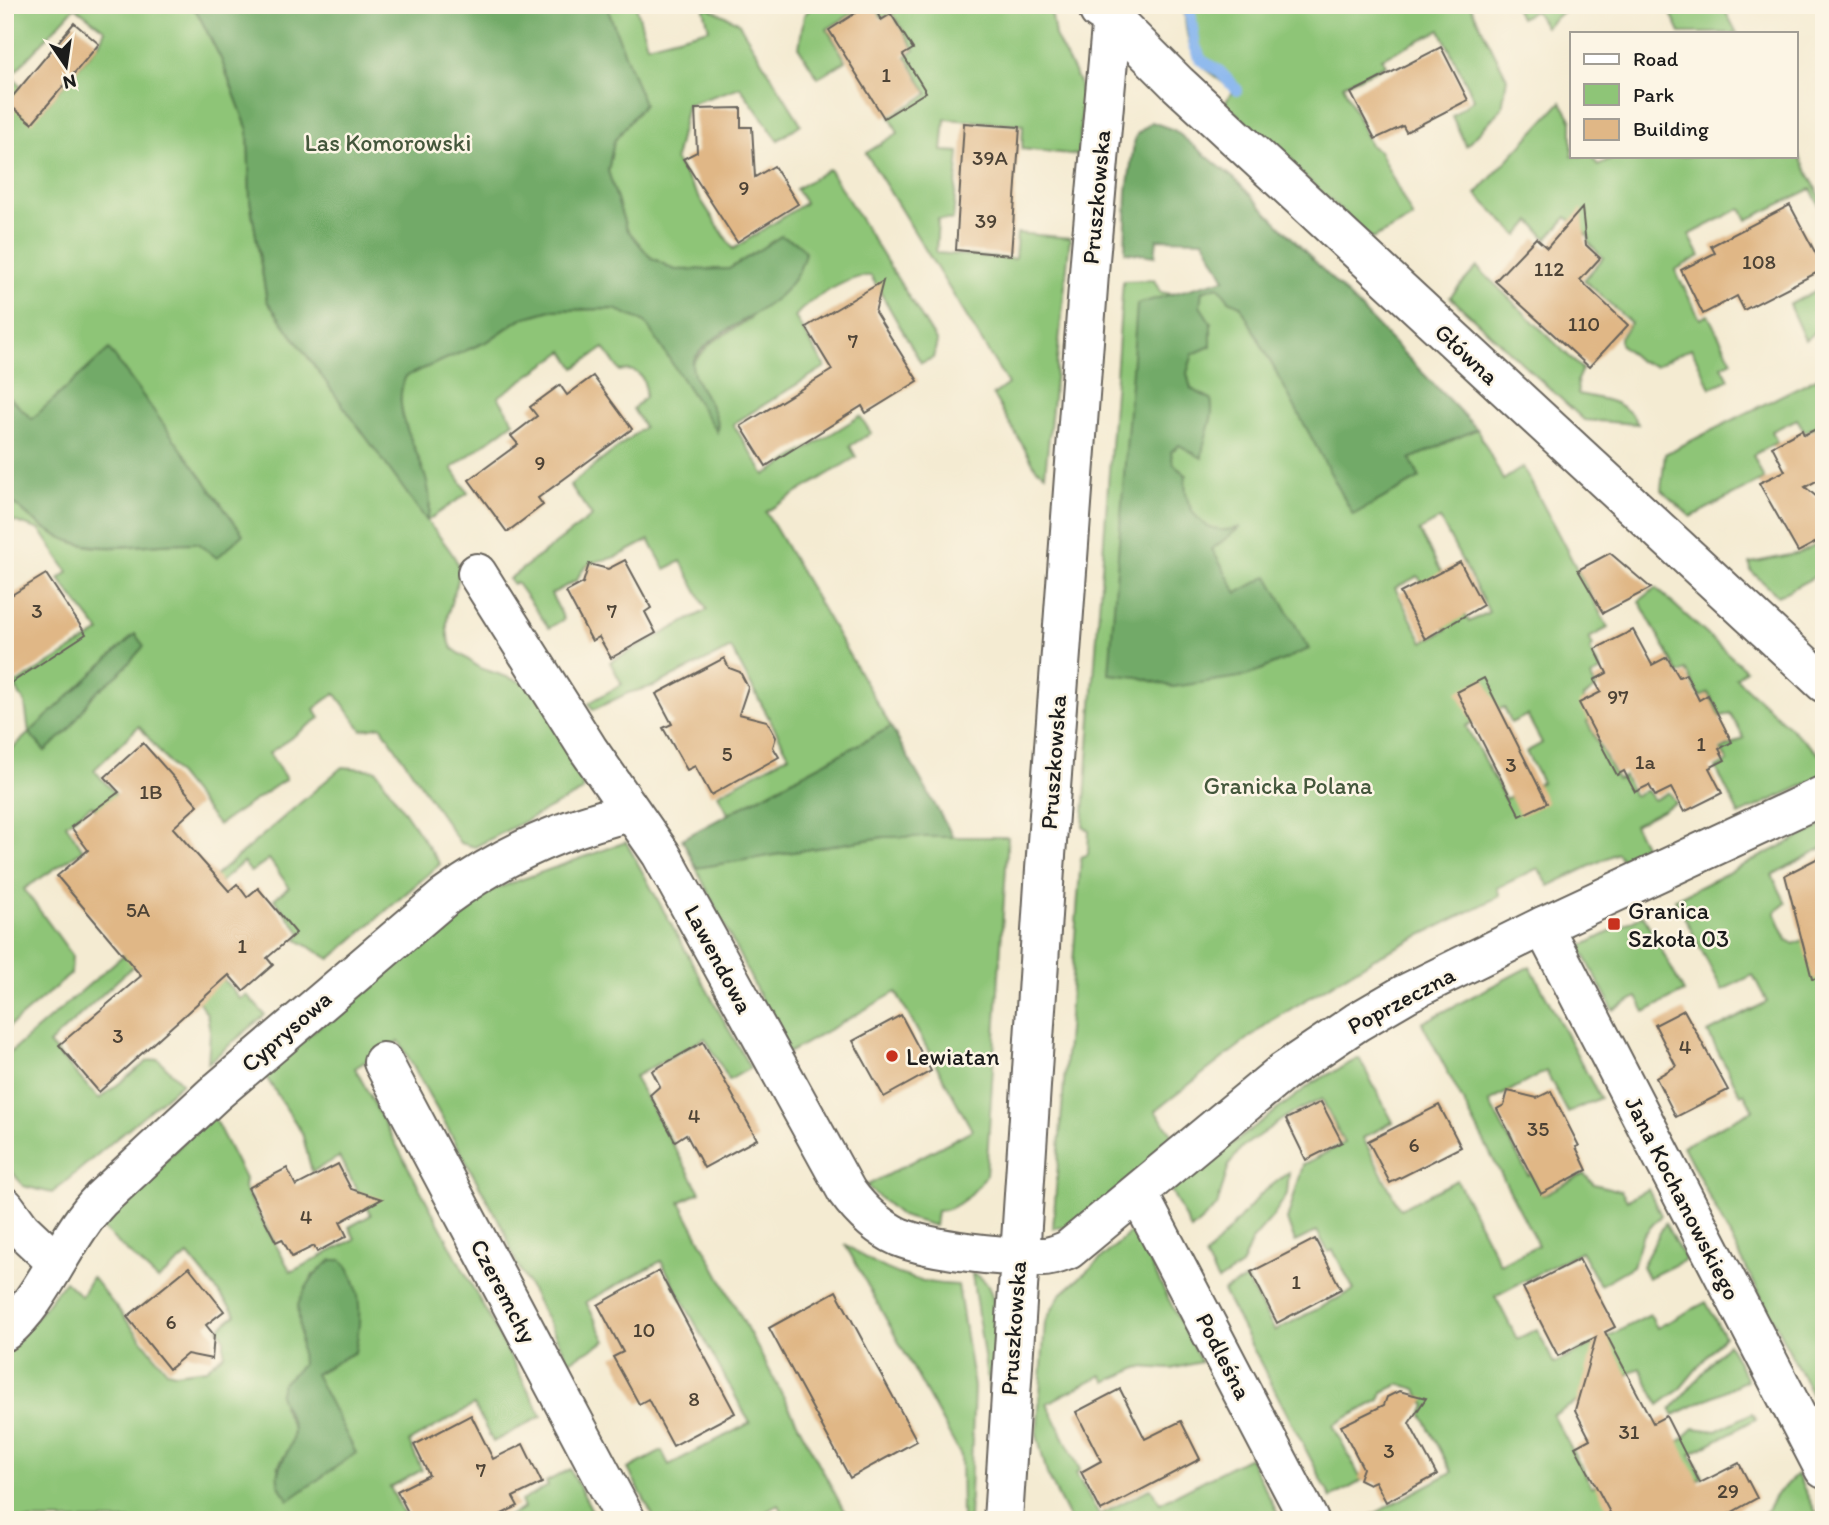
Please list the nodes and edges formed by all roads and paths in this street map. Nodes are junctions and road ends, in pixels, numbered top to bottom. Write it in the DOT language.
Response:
graph roads {
  1 [pos="1105,10"];
  2 [pos="477,573"];
  3 [pos="1824,683"];
  4 [pos="1824,795"];
  5 [pos="631,812"];
  6 [pos="1543,926"];
  7 [pos="383,1062"];
  8 [pos="1138,1193"];
  9 [pos="5,1207"];
  10 [pos="1018,1255"];
  11 [pos="55,1261"];
  12 [pos="5,1331"];
  13 [pos="1824,1469"];
  14 [pos="626,1520"];
  15 [pos="1003,1520"];
  16 [pos="1309,1520"];
  1 -- 3 [label="street, Główna"];
  1 -- 10 [label="street, Pruszkowska"];
  2 -- 5 [label="street, Lawendowa"];
  4 -- 6 [label="street, Poprzeczna"];
  5 -- 10 [label="street, Lawendowa"];
  5 -- 11 [label="street, Cyprysowa"];
  6 -- 8 [label="street, Poprzeczna"];
  6 -- 13 [label="street, Jana Kochanowskiego"];
  7 -- 14 [label="street, Czeremchy"];
  8 -- 10 [label="street, Poprzeczna"];
  8 -- 16 [label="street, Podleśna"];
  9 -- 11 [label="street"];
  10 -- 15 [label="street, Pruszkowska"];
  11 -- 12 [label="street, Cyprysowa"];
}
